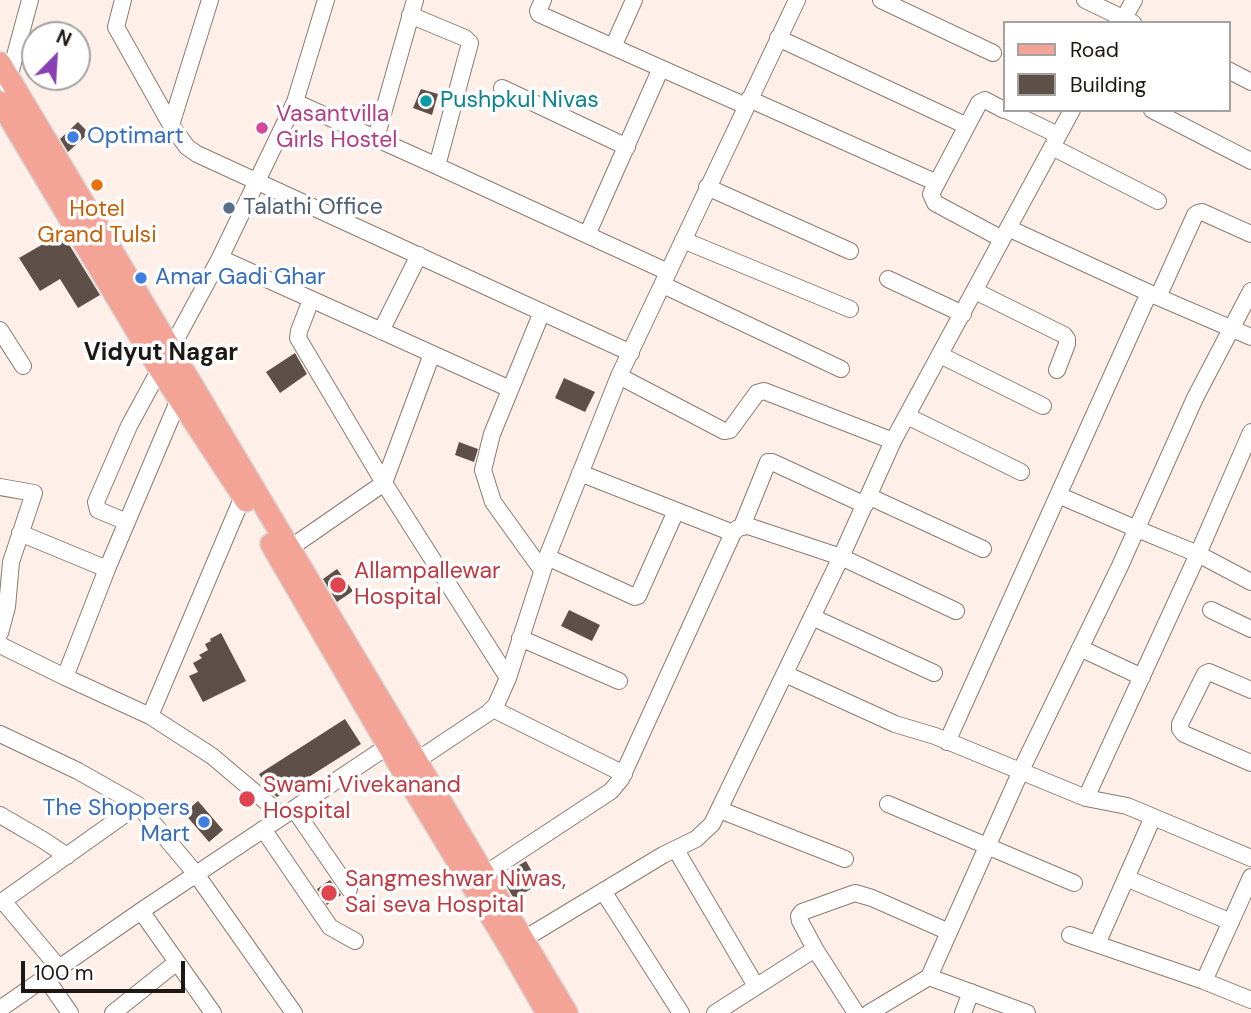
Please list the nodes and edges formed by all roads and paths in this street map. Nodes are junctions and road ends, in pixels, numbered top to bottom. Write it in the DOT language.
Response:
graph roads {
  1 [pos="30,0"];
  2 [pos="123,0"];
  3 [pos="210,0"];
  4 [pos="326,0"];
  5 [pos="543,0"];
  6 [pos="634,0"];
  7 [pos="797,0"];
  8 [pos="881,0"];
  9 [pos="1085,0"];
  10 [pos="1134,0"];
  11 [pos="412,8"];
  12 [pos="1126,21"];
  13 [pos="778,38"];
  14 [pos="613,47"];
  15 [pos="993,53"];
  16 [pos="661,68"];
  17 [pos="4,70"];
  18 [pos="1230,71"];
  19 [pos="1251,82"];
  20 [pos="502,88"];
  21 [pos="295,103"];
  22 [pos="748,103"];
  23 [pos="1,107"];
  24 [pos="1002,108"];
  25 [pos="1008,112"];
  26 [pos="1071,112"];
  27 [pos="1156,112"];
  28 [pos="172,125"];
  29 [pos="967,126"];
  30 [pos="376,138"];
  31 [pos="1055,141"];
  32 [pos="627,146"];
  33 [pos="1251,160"];
  34 [pos="437,166"];
  35 [pos="257,181"];
  36 [pos="937,183"];
  37 [pos="707,187"];
  38 [pos="1158,201"];
  39 [pos="1005,234"];
  40 [pos="1251,234"];
  41 [pos="587,235"];
  42 [pos="683,240"];
  43 [pos="850,251"];
  44 [pos="419,255"];
  45 [pos="220,258"];
  46 [pos="665,279"];
  47 [pos="888,279"];
  48 [pos="975,291"];
  49 [pos="1250,294"];
  50 [pos="1153,295"];
  51 [pos="311,300"];
  52 [pos="850,309"];
  53 [pos="542,312"];
  54 [pos="962,314"];
  55 [pos="1232,328"];
  56 [pos="0,330"];
  57 [pos="380,331"];
  58 [pos="1251,337"];
  59 [pos="631,353"];
  60 [pos="432,354"];
  61 [pos="940,355"];
  62 [pos="166,360"];
  63 [pos="23,366"];
  64 [pos="841,369"];
  65 [pos="1057,370"];
  66 [pos="620,376"];
  67 [pos="510,389"];
  68 [pos="179,399"];
  69 [pos="1043,406"];
  70 [pos="907,416"];
  71 [pos="1251,432"];
  72 [pos="892,441"];
  73 [pos="1021,472"];
  74 [pos="580,473"];
  75 [pos="384,483"];
  76 [pos="0,487"];
  77 [pos="246,487"];
  78 [pos="1058,495"];
  79 [pos="867,501"];
  80 [pos="676,511"];
  81 [pos="127,522"];
  82 [pos="737,529"];
  83 [pos="1137,529"];
  84 [pos="20,533"];
  85 [pos="290,548"];
  86 [pos="984,549"];
  87 [pos="1198,554"];
  88 [pos="841,557"];
  89 [pos="545,564"];
  90 [pos="107,569"];
  91 [pos="1251,582"];
  92 [pos="1211,610"];
  93 [pos="956,611"];
  94 [pos="813,617"];
  95 [pos="1251,629"];
  96 [pos="0,633"];
  97 [pos="520,638"];
  98 [pos="0,645"];
  99 [pos="1080,648"];
  100 [pos="934,673"];
  101 [pos="785,674"];
  102 [pos="65,677"];
  103 [pos="508,677"];
  104 [pos="1142,677"];
  105 [pos="619,681"];
  106 [pos="1251,690"];
  107 [pos="493,709"];
  108 [pos="150,716"];
  109 [pos="0,734"];
  110 [pos="395,741"];
  111 [pos="947,742"];
  112 [pos="1251,764"];
  113 [pos="409,765"];
  114 [pos="1021,772"];
  115 [pos="624,774"];
  116 [pos="1086,797"];
  117 [pos="888,804"];
  118 [pos="138,805"];
  119 [pos="720,810"];
  120 [pos="289,812"];
  121 [pos="0,815"];
  122 [pos="1153,817"];
  123 [pos="263,829"];
  124 [pos="987,847"];
  125 [pos="676,849"];
  126 [pos="66,856"];
  127 [pos="1251,858"];
  128 [pos="845,859"];
  129 [pos="196,874"];
  130 [pos="485,874"];
  131 [pos="1251,877"];
  132 [pos="1126,878"];
  133 [pos="1074,883"];
  134 [pos="349,889"];
  135 [pos="603,891"];
  136 [pos="1,902"];
  137 [pos="141,911"];
  138 [pos="1231,922"];
  139 [pos="949,932"];
  140 [pos="1070,935"];
  141 [pos="355,941"];
  142 [pos="517,944"];
  143 [pos="1097,944"];
  144 [pos="815,949"];
  145 [pos="177,962"];
  146 [pos="52,973"];
  147 [pos="929,977"];
  148 [pos="1204,981"];
  149 [pos="756,986"];
  150 [pos="971,992"];
  151 [pos="1251,1000"];
  152 [pos="0,1009"];
  153 [pos="70,1013"];
  154 [pos="113,1013"];
  155 [pos="213,1013"];
  156 [pos="294,1013"];
  157 [pos="547,1013"];
  158 [pos="567,1013"];
  159 [pos="681,1013"];
  160 [pos="715,1013"];
  161 [pos="856,1013"];
  162 [pos="869,1013"];
  163 [pos="962,1013"];
  164 [pos="1027,1013"];
  1 -- 17 [label="street"];
  2 -- 28 [label="street"];
  3 -- 28 [label="street"];
  4 -- 21 [label="street"];
  5 -- 14 [label="street"];
  6 -- 14 [label="street"];
  7 -- 13 [label="street"];
  8 -- 15 [label="street"];
  9 -- 12 [label="street"];
  10 -- 12 [label="street"];
  11 -- 30 [label="street"];
  11 -- 34 [label="street"];
  13 -- 22 [label="street"];
  13 -- 29 [label="street"];
  14 -- 16 [label="street"];
  16 -- 22 [label="street"];
  16 -- 32 [label="street"];
  17 -- 23 [label="street"];
  17 -- 62 [label="main road"];
  18 -- 19 [label="street"];
  20 -- 32 [label="street"];
  21 -- 30 [label="street"];
  21 -- 35 [label="street"];
  22 -- 36 [label="street"];
  22 -- 37 [label="street"];
  23 -- 62 [label="main road"];
  24 -- 29 [label="street"];
  25 -- 31 [label="street"];
  26 -- 31 [label="street"];
  27 -- 33 [label="street"];
  28 -- 35 [label="street"];
  29 -- 36 [label="street"];
  30 -- 34 [label="street"];
  31 -- 38 [label="street"];
  31 -- 39 [label="street"];
  32 -- 41 [label="street"];
  34 -- 41 [label="street"];
  35 -- 44 [label="street"];
  35 -- 45 [label="street"];
  36 -- 39 [label="street"];
  37 -- 42 [label="street"];
  37 -- 43 [label="street"];
  39 -- 48 [label="street"];
  39 -- 50 [label="street"];
  40 -- 50 [label="street"];
  41 -- 46 [label="street"];
  42 -- 46 [label="street"];
  42 -- 52 [label="street"];
  44 -- 53 [label="street"];
  44 -- 57 [label="street"];
  45 -- 51 [label="street"];
  45 -- 62 [label="street"];
  46 -- 59 [label="street"];
  46 -- 64 [label="street"];
  47 -- 54 [label="street"];
  48 -- 54 [label="street"];
  48 -- 65 [label="street"];
  49 -- 55 [label="street"];
  50 -- 55 [label="street"];
  50 -- 78 [label="street"];
  51 -- 57 [label="street"];
  51 -- 75 [label="street"];
  53 -- 59 [label="street"];
  53 -- 67 [label="street"];
  54 -- 61 [label="street"];
  55 -- 58 [label="street"];
  55 -- 83 [label="street"];
  56 -- 63 [label="street"];
  57 -- 60 [label="street"];
  59 -- 66 [label="street"];
  60 -- 67 [label="street"];
  60 -- 75 [label="street"];
  61 -- 69 [label="street"];
  61 -- 70 [label="street"];
  62 -- 68 [label="main road"];
  62 -- 77 [label="main road"];
  62 -- 81 [label="street"];
  66 -- 72 [label="street"];
  66 -- 74 [label="street"];
  67 -- 89 [label="street"];
  68 -- 77 [label="main road"];
  68 -- 81 [label="street"];
  70 -- 72 [label="street"];
  70 -- 73 [label="street"];
  71 -- 87 [label="street"];
  72 -- 79 [label="street"];
  74 -- 80 [label="street"];
  74 -- 89 [label="street"];
  75 -- 85 [label="street"];
  75 -- 103 [label="street"];
  76 -- 84 [label="street"];
  77 -- 85 [label="main road"];
  77 -- 108 [label="street"];
  77 -- 110 [label="main road"];
  78 -- 83 [label="street"];
  78 -- 111 [label="street"];
  79 -- 82 [label="street"];
  79 -- 86 [label="street"];
  79 -- 88 [label="street"];
  80 -- 82 [label="street"];
  80 -- 89 [label="street"];
  81 -- 90 [label="street"];
  82 -- 88 [label="street"];
  82 -- 115 [label="street"];
  83 -- 87 [label="street"];
  83 -- 99 [label="street"];
  84 -- 90 [label="street"];
  84 -- 96 [label="street"];
  85 -- 110 [label="main road"];
  87 -- 91 [label="street"];
  87 -- 104 [label="street"];
  88 -- 93 [label="street"];
  88 -- 94 [label="street"];
  89 -- 97 [label="street"];
  90 -- 102 [label="street"];
  92 -- 95 [label="street"];
  94 -- 100 [label="street"];
  94 -- 101 [label="street"];
  97 -- 103 [label="street"];
  97 -- 105 [label="street"];
  98 -- 102 [label="street"];
  99 -- 104 [label="street"];
  99 -- 114 [label="street"];
  101 -- 111 [label="street"];
  101 -- 119 [label="street"];
  102 -- 108 [label="street"];
  103 -- 107 [label="street"];
  104 -- 116 [label="street"];
  106 -- 112 [label="street"];
  107 -- 113 [label="street"];
  107 -- 115 [label="street"];
  108 -- 120 [label="street"];
  109 -- 118 [label="street"];
  110 -- 113 [label="main road"];
  110 -- 120 [label="street"];
  111 -- 114 [label="street"];
  113 -- 130 [label="main road"];
  113 -- 142 [label="main road"];
  114 -- 116 [label="street"];
  114 -- 124 [label="street"];
  115 -- 130 [label="street"];
  116 -- 122 [label="street"];
  117 -- 124 [label="street"];
  118 -- 126 [label="street"];
  118 -- 129 [label="street"];
  119 -- 125 [label="street"];
  119 -- 128 [label="street"];
  120 -- 123 [label="street"];
  120 -- 134 [label="street"];
  121 -- 126 [label="street"];
  122 -- 127 [label="street"];
  122 -- 132 [label="street"];
  123 -- 129 [label="street"];
  123 -- 141 [label="street"];
  124 -- 133 [label="street"];
  124 -- 139 [label="street"];
  125 -- 135 [label="street"];
  125 -- 149 [label="street"];
  126 -- 136 [label="street"];
  129 -- 137 [label="street"];
  129 -- 156 [label="street"];
  130 -- 142 [label="main road"];
  131 -- 138 [label="street"];
  132 -- 138 [label="street"];
  132 -- 143 [label="street"];
  135 -- 142 [label="street"];
  135 -- 159 [label="street"];
  136 -- 146 [label="street"];
  137 -- 145 [label="street"];
  137 -- 146 [label="street"];
  138 -- 148 [label="street"];
  139 -- 144 [label="street"];
  139 -- 147 [label="street"];
  140 -- 143 [label="street"];
  142 -- 157 [label="main road"];
  142 -- 158 [label="main road"];
  143 -- 148 [label="street"];
  144 -- 149 [label="street"];
  144 -- 161 [label="street"];
  145 -- 154 [label="street"];
  145 -- 155 [label="street"];
  146 -- 152 [label="street"];
  146 -- 153 [label="street"];
  147 -- 150 [label="street"];
  147 -- 162 [label="street"];
  148 -- 151 [label="street"];
  149 -- 160 [label="street"];
  150 -- 163 [label="street"];
  150 -- 164 [label="street"];
}
